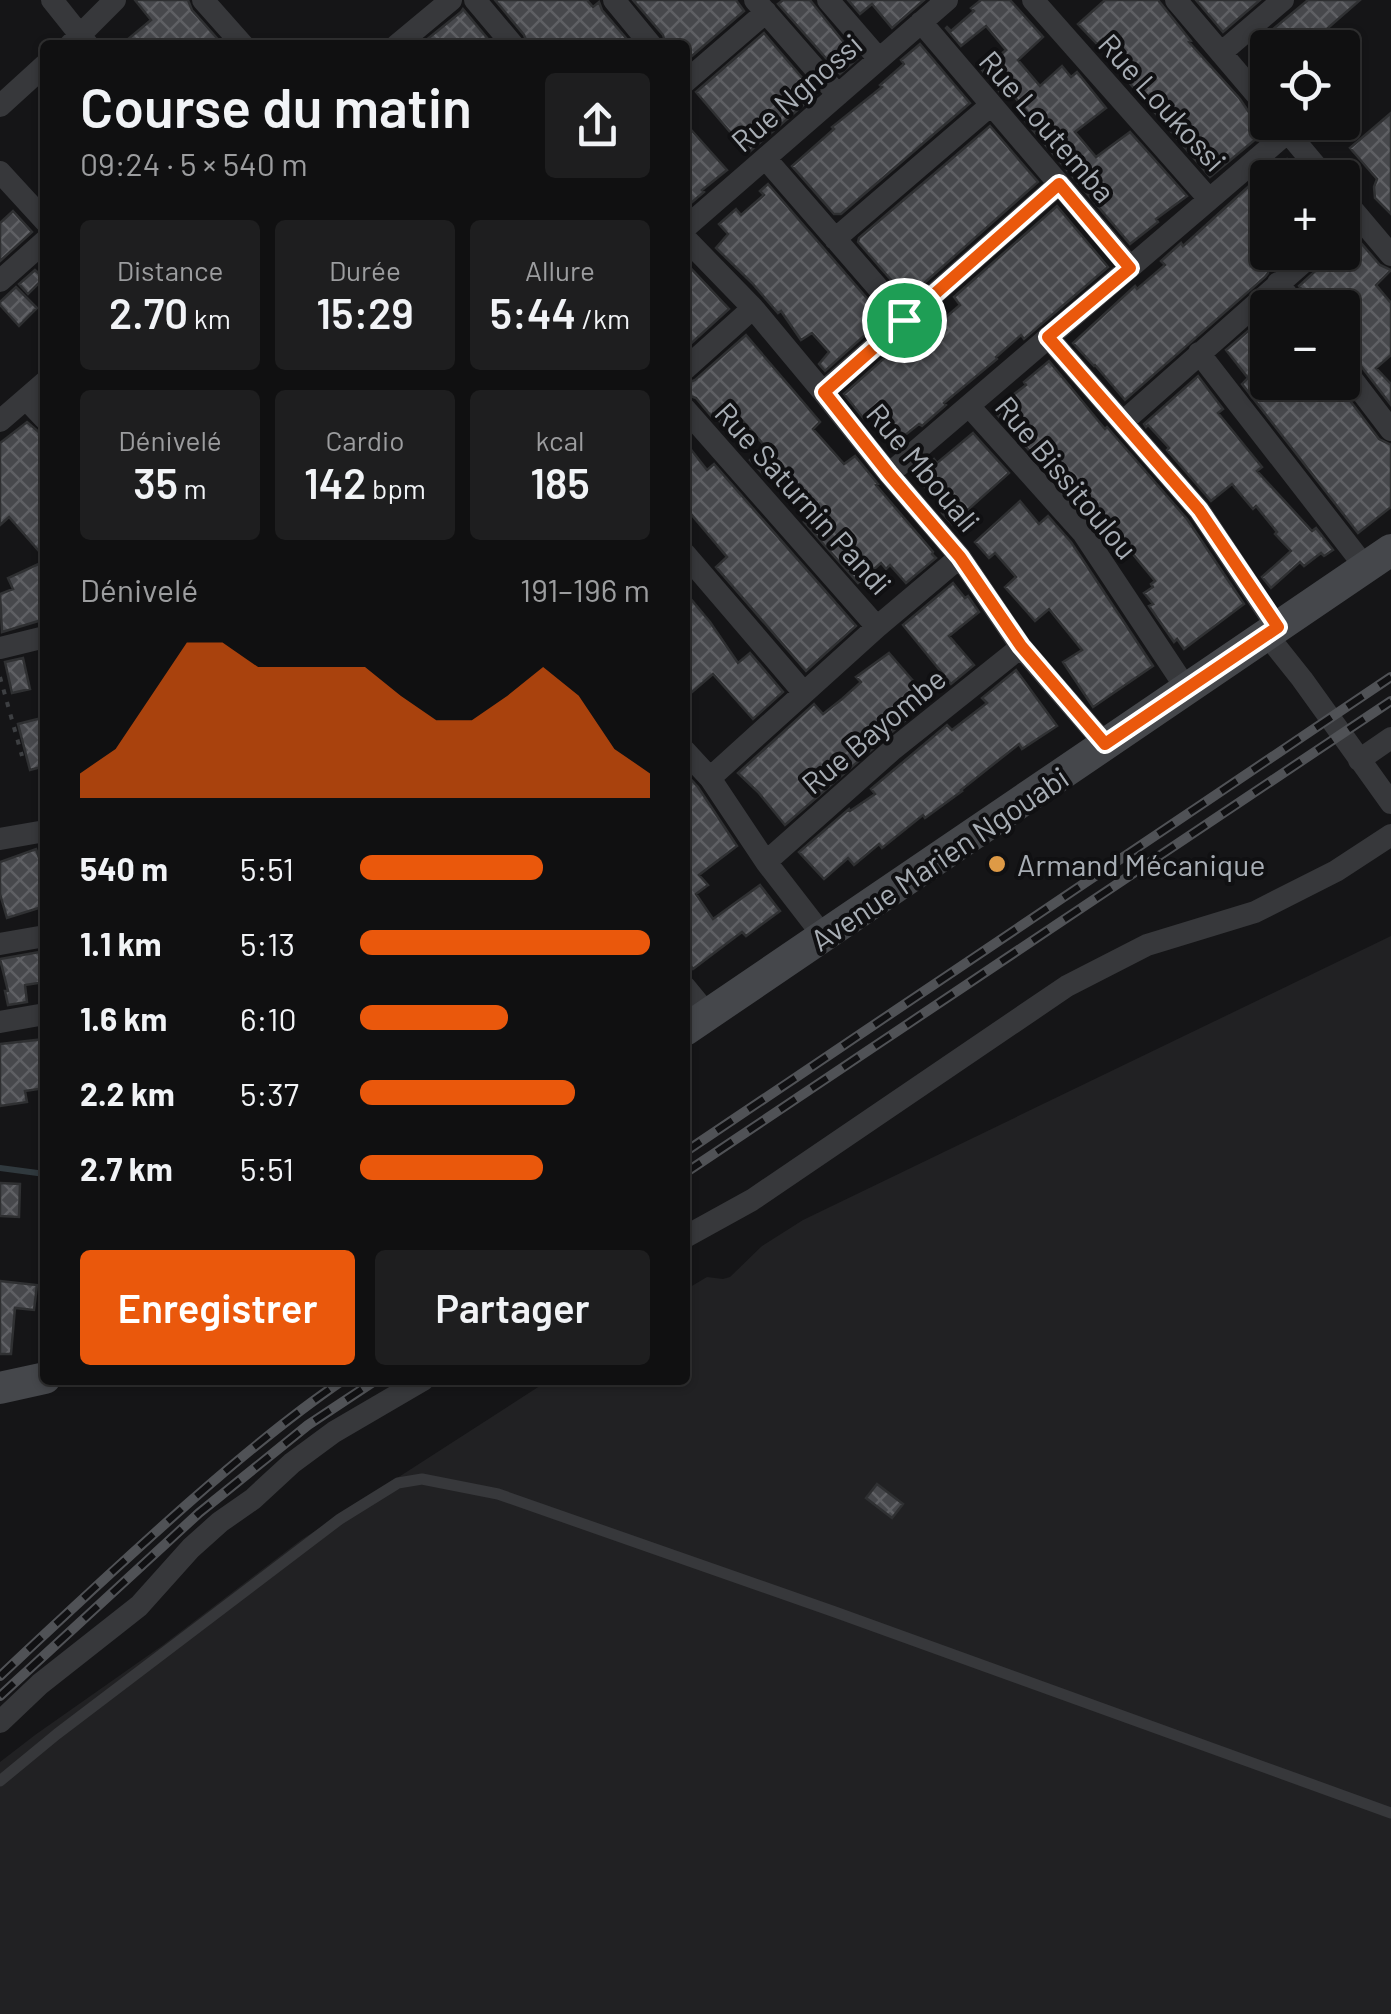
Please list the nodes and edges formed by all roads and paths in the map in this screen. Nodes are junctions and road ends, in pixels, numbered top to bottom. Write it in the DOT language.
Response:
graph roads {
  1 [pos="52,0"];
  2 [pos="114,0"];
  3 [pos="203,0"];
  4 [pos="451,0"];
  5 [pos="475,0"];
  6 [pos="614,0"];
  7 [pos="828,0"];
  8 [pos="947,0"];
  9 [pos="1033,0"];
  10 [pos="1176,0"];
  11 [pos="1283,0"];
  12 [pos="760,6"];
  13 [pos="920,22"];
  14 [pos="79,40"];
  15 [pos="82,40"];
  16 [pos="239,40"];
  17 [pos="402,40"];
  18 [pos="509,40"];
  19 [pos="646,40"];
  20 [pos="1221,54"];
  21 [pos="879,59"];
  22 [pos="40,70"];
  23 [pos="690,77"];
  24 [pos="1250,87"];
  25 [pos="838,95"];
  26 [pos="990,105"];
  27 [pos="0,106"];
  28 [pos="1271,140"];
  29 [pos="1295,140"];
  30 [pos="766,159"];
  31 [pos="1311,160"];
  32 [pos="0,172"];
  33 [pos="1059,184"];
  34 [pos="1210,199"];
  35 [pos="40,215"];
  36 [pos="690,224"];
  37 [pos="1360,230"];
  38 [pos="835,240"];
  39 [pos="690,243"];
  40 [pos="40,245"];
  41 [pos="1391,254"];
  42 [pos="1130,268"];
  43 [pos="1294,270"];
  44 [pos="0,280"];
  45 [pos="1278,284"];
  46 [pos="1283,290"];
  47 [pos="753,308"];
  48 [pos="904,320"];
  49 [pos="1048,337"];
  50 [pos="1199,353"];
  51 [pos="690,365"];
  52 [pos="40,386"];
  53 [pos="1360,390"];
  54 [pos="824,392"];
  55 [pos="26,399"];
  56 [pos="969,406"];
  57 [pos="40,414"];
  58 [pos="690,415"];
  59 [pos="0,421"];
  60 [pos="1124,421"];
  61 [pos="1391,430"];
  62 [pos="889,474"];
  63 [pos="960,557"];
  64 [pos="1379,559"];
  65 [pos="690,560"];
  66 [pos="877,627"];
  67 [pos="1272,631"];
  68 [pos="40,638"];
  69 [pos="1021,646"];
  70 [pos="0,648"];
  71 [pos="0,678"];
  72 [pos="1186,688"];
  73 [pos="804,694"];
  74 [pos="1391,738"];
  75 [pos="1105,744"];
  76 [pos="22,756"];
  77 [pos="690,757"];
  78 [pos="1359,760"];
  79 [pos="710,778"];
  80 [pos="1391,803"];
  81 [pos="40,831"];
  82 [pos="1391,835"];
  83 [pos="0,839"];
  84 [pos="766,862"];
  85 [pos="40,937"];
  86 [pos="824,937"];
  87 [pos="0,944"];
  88 [pos="40,1015"];
  89 [pos="0,1022"];
  90 [pos="696,1022"];
  91 [pos="690,1233"];
  92 [pos="40,1379"];
  93 [pos="415,1385"];
  94 [pos="0,1388"];
  95 [pos="0,1722"];
  96 [pos="0,1780"];
  97 [pos="1391,1812"];
  1 -- 14 [label="street"];
  2 -- 15 [label="street"];
  3 -- 16 [label="street"];
  4 -- 17 [label="street"];
  5 -- 18 [label="street"];
  6 -- 19 [label="street"];
  7 -- 21 [label="street"];
  8 -- 13 [label="street, Rue Ngnossi"];
  9 -- 34 [label="street, Rue Loukossi"];
  10 -- 20 [label="street"];
  11 -- 20 [label="street"];
  12 -- 23 [label="street"];
  12 -- 25 [label="street"];
  13 -- 21 [label="street, Rue Ngnossi"];
  13 -- 26 [label="street, Rue Loutemba"];
  20 -- 24 [label="street"];
  21 -- 25 [label="street, Rue Ngnossi"];
  22 -- 27 [label="street"];
  25 -- 30 [label="street, Rue Ngnossi"];
  26 -- 33 [label="street, Rue Loutemba"];
  26 -- 38 [label="street"];
  28 -- 34 [label="street"];
  29 -- 31 [label="street"];
  30 -- 36 [label="street, Rue Ngnossi"];
  30 -- 38 [label="street"];
  32 -- 35 [label="street"];
  33 -- 42 [label="street, Rue Loutemba"];
  33 -- 48 [label="street"];
  34 -- 42 [label="street"];
  37 -- 41 [label="street"];
  38 -- 48 [label="street"];
  39 -- 47 [label="street, Rue Mbouali"];
  40 -- 44 [label="street"];
  42 -- 49 [label="street"];
  43 -- 45 [label="street"];
  45 -- 46 [label="street"];
  45 -- 50 [label="street"];
  47 -- 51 [label="street"];
  47 -- 54 [label="street, Rue Mbouali"];
  48 -- 54 [label="street"];
  49 -- 56 [label="street"];
  49 -- 60 [label="street"];
  50 -- 60 [label="street"];
  50 -- 64 [label="street"];
  52 -- 55 [label="street"];
  53 -- 61 [label="street"];
  54 -- 62 [label="street, Rue Mbouali"];
  55 -- 57 [label="street"];
  55 -- 59 [label="street"];
  56 -- 62 [label="street"];
  56 -- 72 [label="street, Rue Bissitoulou"];
  58 -- 66 [label="street, Rue Saturnin Pandi"];
  60 -- 67 [label="street"];
  62 -- 63 [label="street, Rue Mbouali"];
  63 -- 66 [label="street"];
  63 -- 69 [label="street, Rue Mbouali"];
  64 -- 67 [label="street, Avenue Marien Ngouabi"];
  65 -- 73 [label="street"];
  66 -- 73 [label="street"];
  67 -- 72 [label="street, Avenue Marien Ngouabi"];
  67 -- 78 [label="street"];
  68 -- 70 [label="street"];
  69 -- 75 [label="street, Rue Mbouali"];
  69 -- 84 [label="street, Rue Bayombe"];
  71 -- 76 [label="path"];
  72 -- 75 [label="street, Avenue Marien Ngouabi"];
  73 -- 79 [label="street"];
  74 -- 78 [label="street"];
  75 -- 86 [label="street, Avenue Marien Ngouabi"];
  77 -- 79 [label="street"];
  78 -- 80 [label="street"];
  79 -- 84 [label="street"];
  81 -- 83 [label="street"];
  82 -- 91 [label="street"];
  84 -- 86 [label="street"];
  85 -- 87 [label="street"];
  86 -- 90 [label="street, Avenue Marien Ngouabi"];
  88 -- 89 [label="street"];
  92 -- 94 [label="street"];
  93 -- 95 [label="street"];
  96 -- 97 [label="lane"];
}
